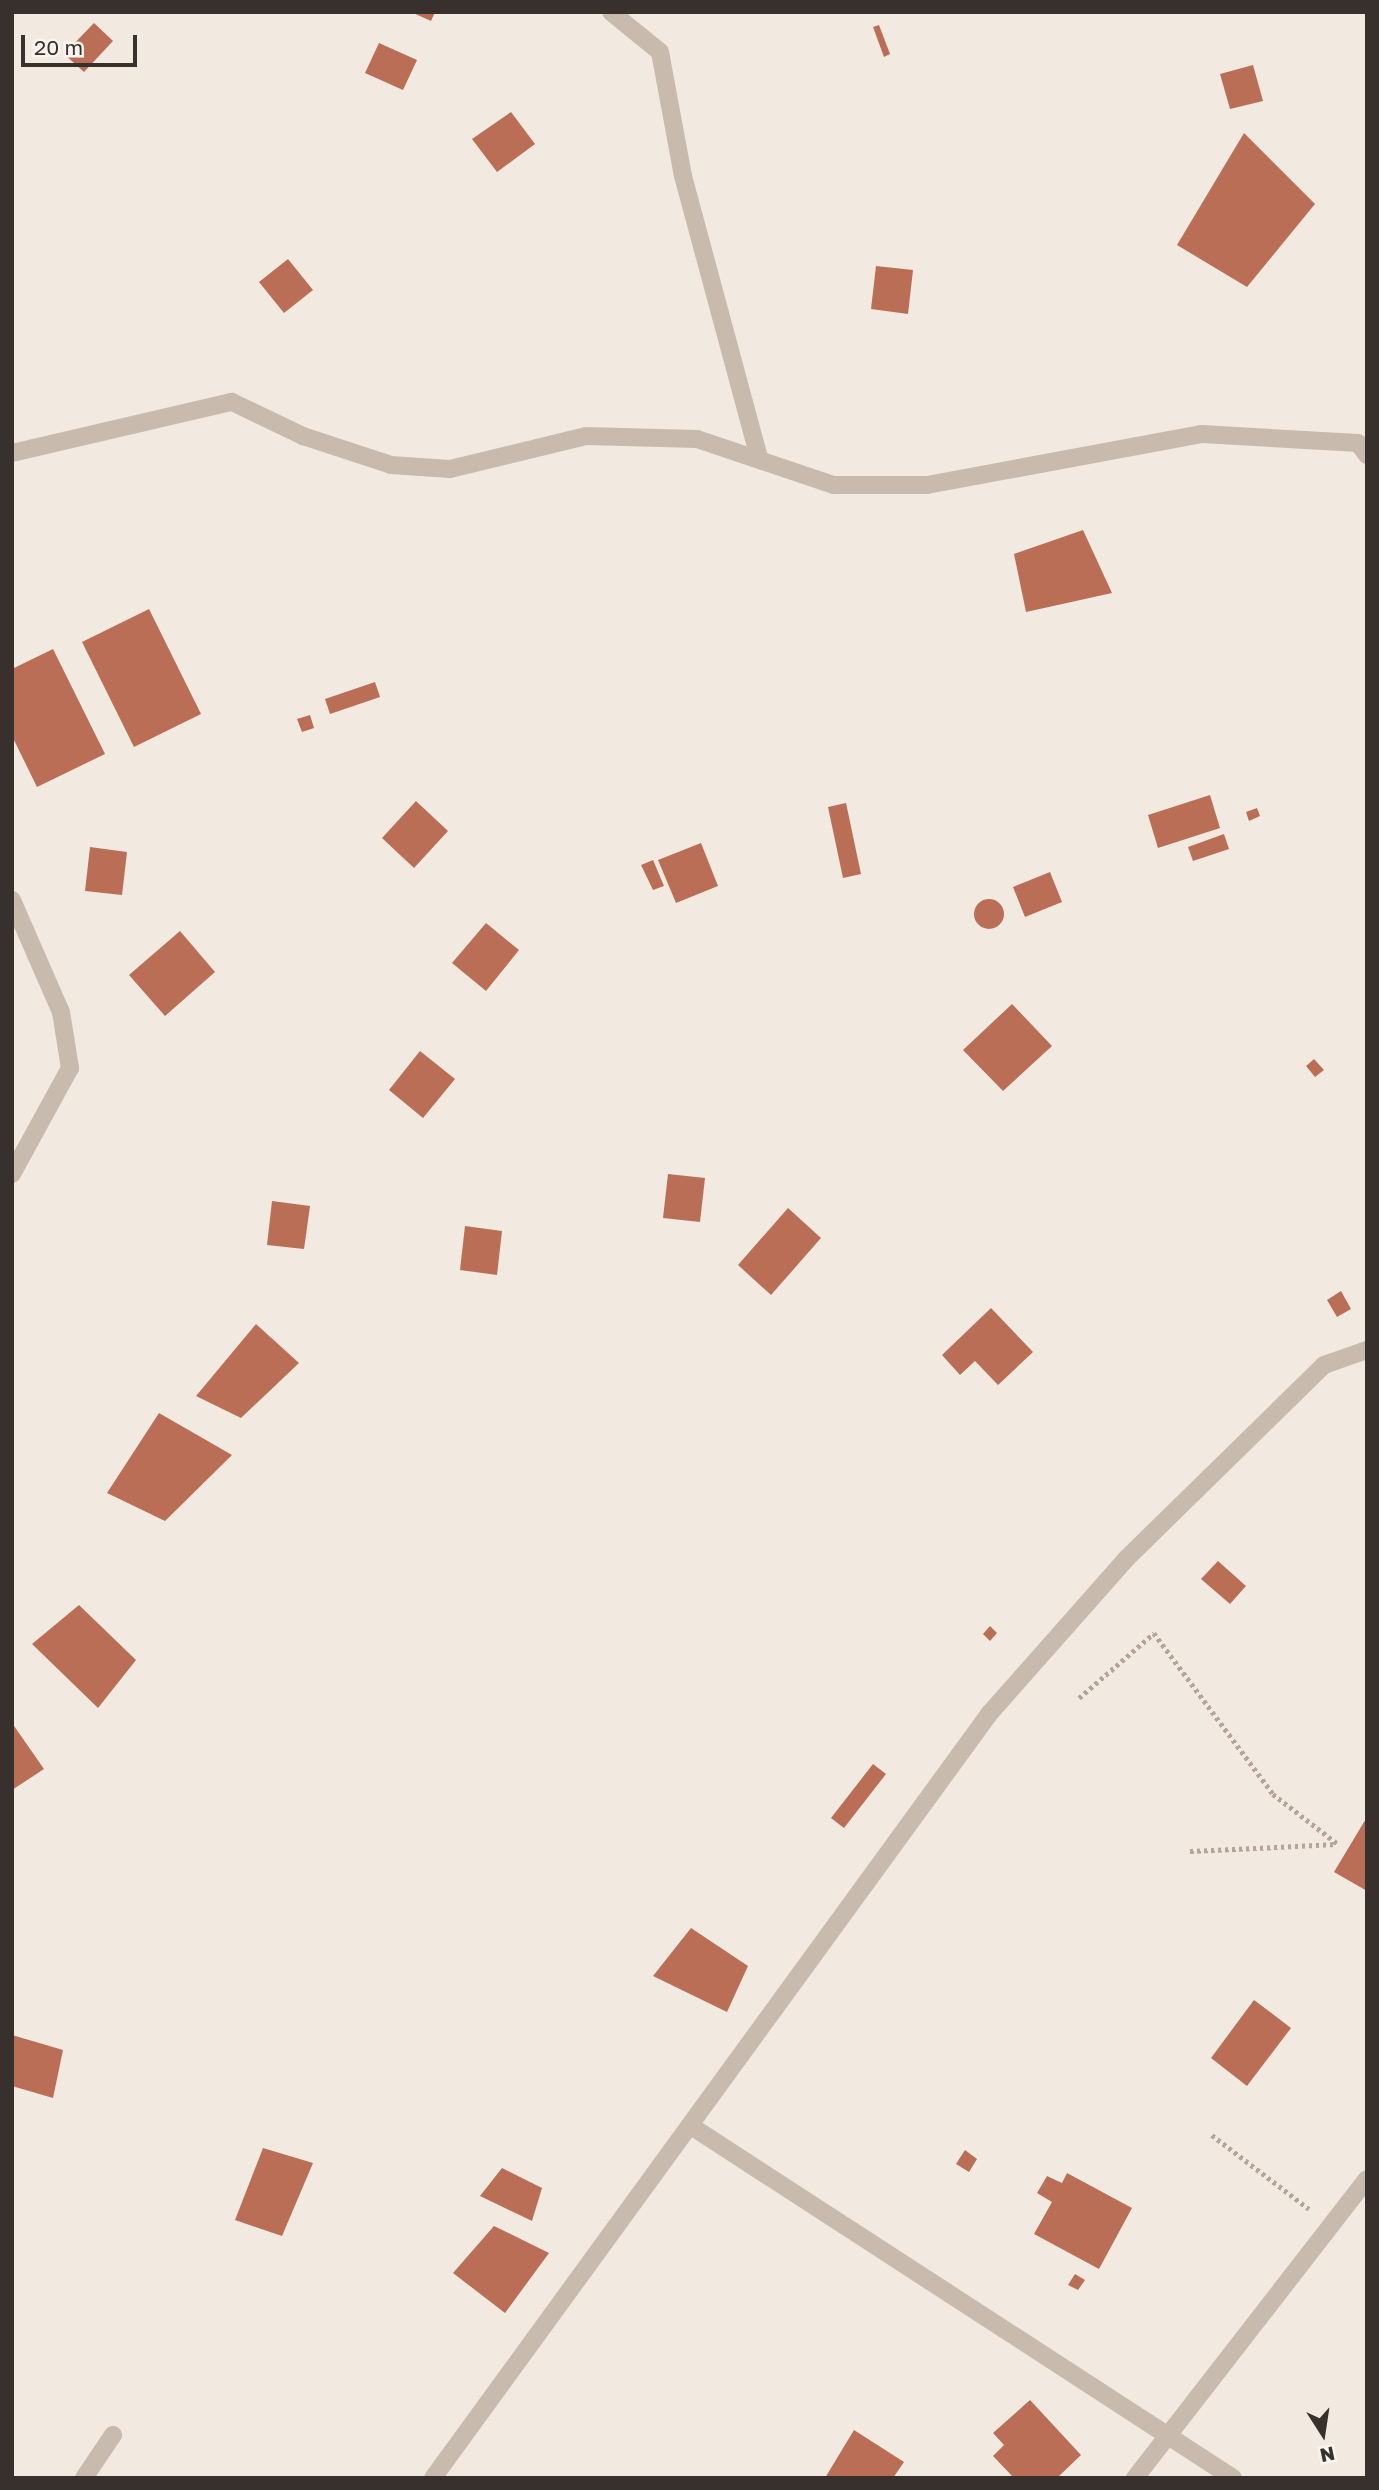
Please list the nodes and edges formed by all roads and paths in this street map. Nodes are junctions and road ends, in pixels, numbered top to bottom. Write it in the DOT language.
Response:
graph roads {
  1 [pos="611,12"];
  2 [pos="12,453"];
  3 [pos="1367,455"];
  4 [pos="759,458"];
  5 [pos="12,900"];
  6 [pos="12,1174"];
  7 [pos="1367,1350"];
  8 [pos="1080,1698"];
  9 [pos="1190,1851"];
  10 [pos="691,2126"];
  11 [pos="1212,2135"];
  12 [pos="1367,2179"];
  13 [pos="1331,2226"];
  14 [pos="113,2435"];
  15 [pos="1174,2435"];
  16 [pos="84,2478"];
  17 [pos="433,2478"];
  18 [pos="1135,2478"];
  19 [pos="1233,2478"];
  1 -- 4 [label="street"];
  2 -- 4 [label="street"];
  3 -- 4 [label="street"];
  5 -- 6 [label="street"];
  7 -- 10 [label="street"];
  8 -- 9 [label="path"];
  10 -- 15 [label="street"];
  10 -- 17 [label="street"];
  11 -- 13 [label="path"];
  12 -- 13 [label="street"];
  13 -- 15 [label="street"];
  14 -- 16 [label="street"];
  15 -- 18 [label="street"];
  15 -- 19 [label="street"];
}
